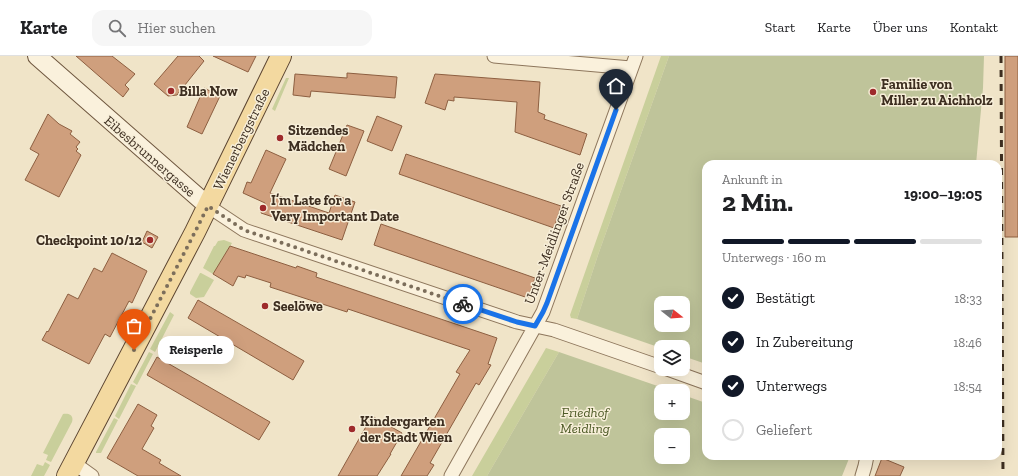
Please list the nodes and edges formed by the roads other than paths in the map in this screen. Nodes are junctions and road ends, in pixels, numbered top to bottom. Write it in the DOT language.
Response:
graph roads {
  1 [pos="37,56"];
  2 [pos="281,56"];
  3 [pos="494,56"];
  4 [pos="633,62"];
  5 [pos="208,206"];
  6 [pos="535,326"];
  7 [pos="654,365"];
  8 [pos="686,376"];
  9 [pos="702,382"];
  10 [pos="866,460"];
  11 [pos="70,469"];
  12 [pos="92,476"];
  13 [pos="450,476"];
  14 [pos="862,476"];
  1 -- 5 [label="street, Eibesbrunnergasse"];
  2 -- 5 [label="main road, Wienerbergstraße"];
  3 -- 4 [label="street"];
  4 -- 6 [label="street, Unter-Meidlinger Straße"];
  5 -- 6 [label="street, Eibesbrunnergasse"];
  5 -- 11 [label="main road, Wienerbergstraße"];
  6 -- 7 [label="street, Eibesbrunnergasse"];
  6 -- 13 [label="street, Unter-Meidlinger Straße"];
  8 -- 9 [label="street"];
  10 -- 14 [label="street"];
  11 -- 12 [label="street"];
}
